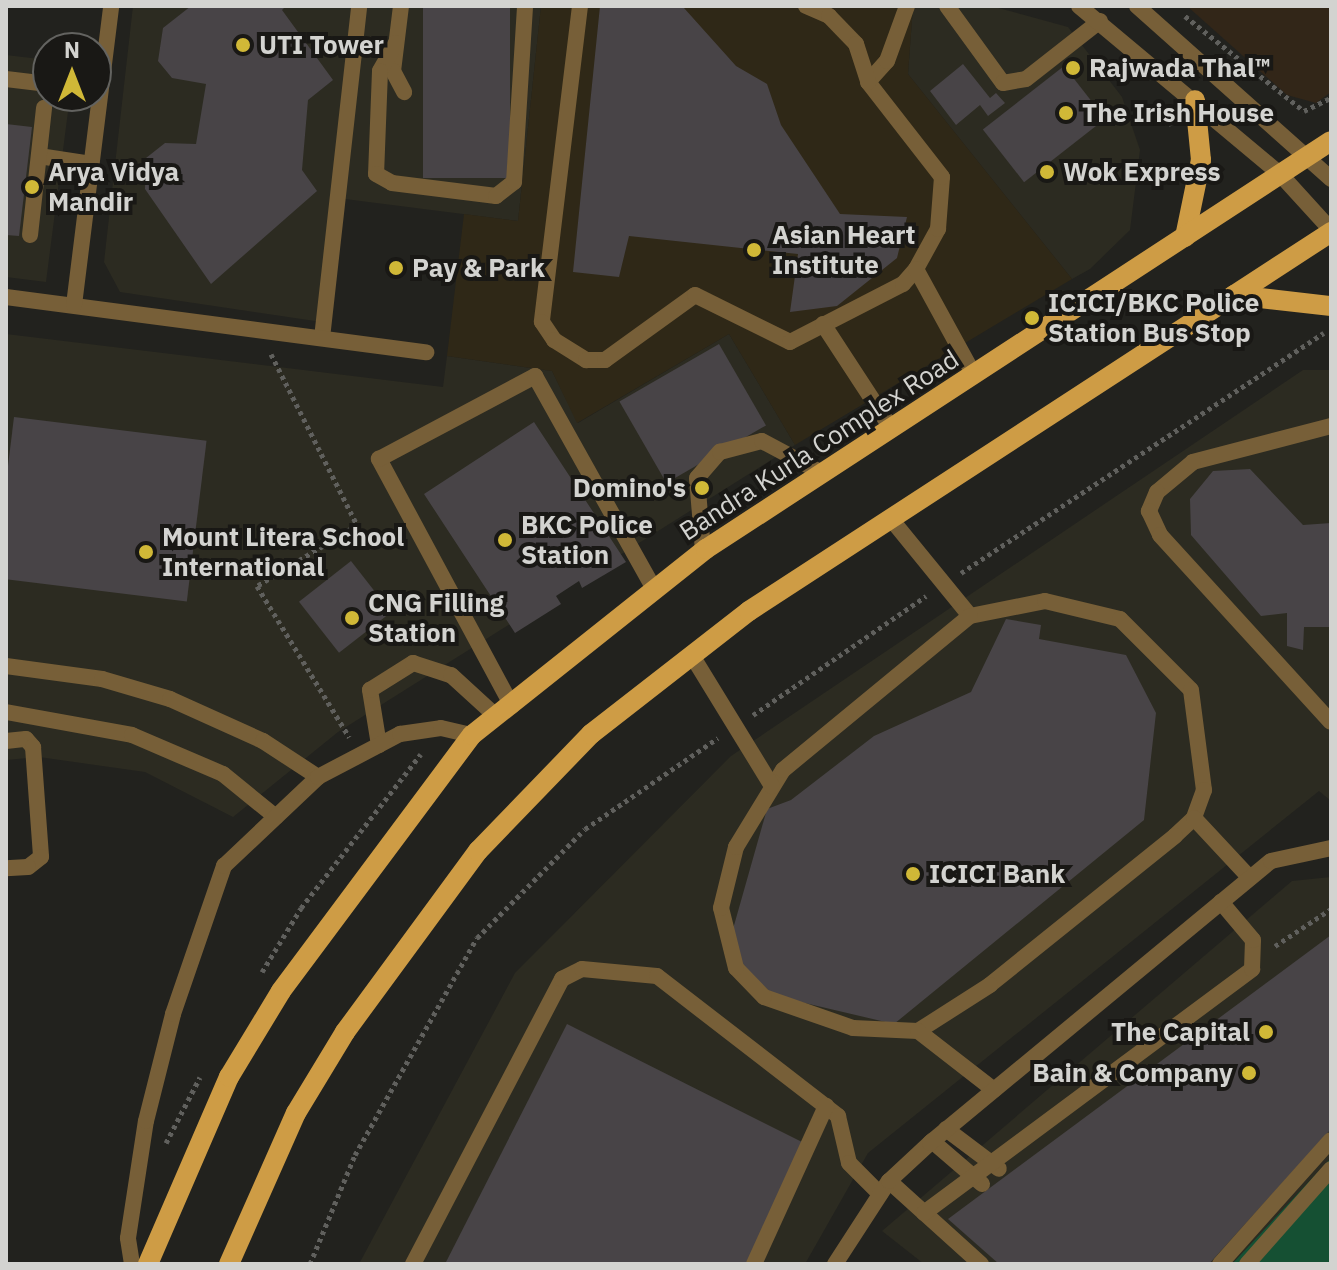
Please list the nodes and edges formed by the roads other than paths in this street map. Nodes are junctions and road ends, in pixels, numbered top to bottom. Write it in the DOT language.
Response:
graph roads {
  1 [pos="111,6"];
  2 [pos="359,6"];
  3 [pos="401,6"];
  4 [pos="525,6"];
  5 [pos="580,6"];
  6 [pos="806,6"];
  7 [pos="907,6"];
  8 [pos="947,6"];
  9 [pos="1079,6"];
  10 [pos="1137,6"];
  11 [pos="1100,21"];
  12 [pos="107,32"];
  13 [pos="396,43"];
  14 [pos="6,79"];
  15 [pos="32,82"];
  16 [pos="868,82"];
  17 [pos="404,92"];
  18 [pos="1195,100"];
  19 [pos="44,112"];
  20 [pos="96,112"];
  21 [pos="1331,141"];
  22 [pos="1310,155"];
  23 [pos="39,156"];
  24 [pos="91,164"];
  25 [pos="1280,174"];
  26 [pos="1331,179"];
  27 [pos="1331,231"];
  28 [pos="30,235"];
  29 [pos="1185,237"];
  30 [pos="916,269"];
  31 [pos="1234,295"];
  32 [pos="6,297"];
  33 [pos="74,305"];
  34 [pos="1331,306"];
  35 [pos="823,324"];
  36 [pos="322,338"];
  37 [pos="426,352"];
  38 [pos="974,375"];
  39 [pos="1331,426"];
  40 [pos="891,428"];
  41 [pos="822,473"];
  42 [pos="891,519"];
  43 [pos="703,551"];
  44 [pos="649,581"];
  45 [pos="970,616"];
  46 [pos="691,654"];
  47 [pos="6,666"];
  48 [pos="6,712"];
  49 [pos="504,712"];
  50 [pos="1331,722"];
  51 [pos="472,735"];
  52 [pos="6,741"];
  53 [pos="379,745"];
  54 [pos="318,777"];
  55 [pos="772,786"];
  56 [pos="276,817"];
  57 [pos="1194,818"];
  58 [pos="1331,848"];
  59 [pos="6,868"];
  60 [pos="1250,878"];
  61 [pos="1221,902"];
  62 [pos="918,1031"];
  63 [pos="994,1090"];
  64 [pos="826,1106"];
  65 [pos="946,1129"];
  66 [pos="1331,1140"];
  67 [pos="932,1141"];
  68 [pos="997,1168"];
  69 [pos="1331,1169"];
  70 [pos="979,1182"];
  71 [pos="884,1188"];
  72 [pos="924,1213"];
  73 [pos="132,1264"];
  74 [pos="148,1264"];
  75 [pos="229,1264"];
  76 [pos="413,1264"];
  77 [pos="754,1264"];
  78 [pos="835,1264"];
  79 [pos="981,1264"];
  80 [pos="1220,1264"];
  81 [pos="1247,1264"];
  1 -- 12 [label="street"];
  2 -- 36 [label="street"];
  3 -- 13 [label="street"];
  4 -- 13 [label="street"];
  5 -- 35 [label="street"];
  6 -- 16 [label="street"];
  7 -- 16 [label="street"];
  8 -- 11 [label="street"];
  9 -- 11 [label="street"];
  10 -- 22 [label="street"];
  11 -- 18 [label="street"];
  13 -- 17 [label="street"];
  14 -- 15 [label="street"];
  16 -- 30 [label="street"];
  18 -- 25 [label="street"];
  18 -- 29 [label="main road"];
  19 -- 23 [label="street"];
  20 -- 24 [label="street"];
  21 -- 22 [label="main road, Bandra Kurla Complex Road"];
  22 -- 25 [label="main road, Bandra Kurla Complex Road"];
  22 -- 26 [label="street"];
  23 -- 24 [label="street"];
  23 -- 28 [label="street"];
  24 -- 33 [label="street"];
  25 -- 27 [label="street"];
  25 -- 29 [label="main road, Bandra Kurla Complex Road"];
  27 -- 31 [label="main road"];
  29 -- 38 [label="main road, Bandra Kurla Complex Road"];
  30 -- 35 [label="street"];
  30 -- 38 [label="street"];
  31 -- 34 [label="main road"];
  31 -- 42 [label="main road"];
  32 -- 33 [label="street"];
  33 -- 36 [label="street"];
  35 -- 40 [label="street"];
  36 -- 37 [label="street"];
  38 -- 40 [label="main road, Bandra Kurla Complex Road"];
  39 -- 50 [label="street"];
  40 -- 41 [label="main road, Bandra Kurla Complex Road"];
  41 -- 43 [label="main road, Bandra Kurla Complex Road"];
  41 -- 43 [label="street"];
  42 -- 45 [label="street"];
  42 -- 46 [label="main road"];
  43 -- 44 [label="main road, Bandra Kurla Complex Road"];
  44 -- 49 [label="main road, Bandra Kurla Complex Road"];
  44 -- 49 [label="street"];
  45 -- 55 [label="street"];
  45 -- 57 [label="street"];
  46 -- 55 [label="street"];
  46 -- 75 [label="main road"];
  47 -- 54 [label="street"];
  48 -- 56 [label="street"];
  49 -- 51 [label="main road, Bandra Kurla Complex Road"];
  49 -- 53 [label="street"];
  51 -- 53 [label="street"];
  51 -- 74 [label="main road, Bandra Kurla Complex Road"];
  52 -- 59 [label="street"];
  53 -- 54 [label="street"];
  54 -- 56 [label="street"];
  55 -- 62 [label="street"];
  56 -- 73 [label="street"];
  57 -- 60 [label="street"];
  57 -- 62 [label="street"];
  58 -- 60 [label="street"];
  60 -- 61 [label="street"];
  61 -- 63 [label="street"];
  61 -- 68 [label="street"];
  62 -- 63 [label="street"];
  63 -- 65 [label="street"];
  64 -- 71 [label="street"];
  64 -- 76 [label="street"];
  64 -- 77 [label="street"];
  65 -- 67 [label="street"];
  65 -- 68 [label="street"];
  66 -- 80 [label="street"];
  67 -- 70 [label="street"];
  67 -- 71 [label="street"];
  68 -- 70 [label="street"];
  69 -- 81 [label="street"];
  70 -- 72 [label="street"];
  71 -- 72 [label="street"];
  71 -- 78 [label="street"];
  72 -- 79 [label="street"];
}
